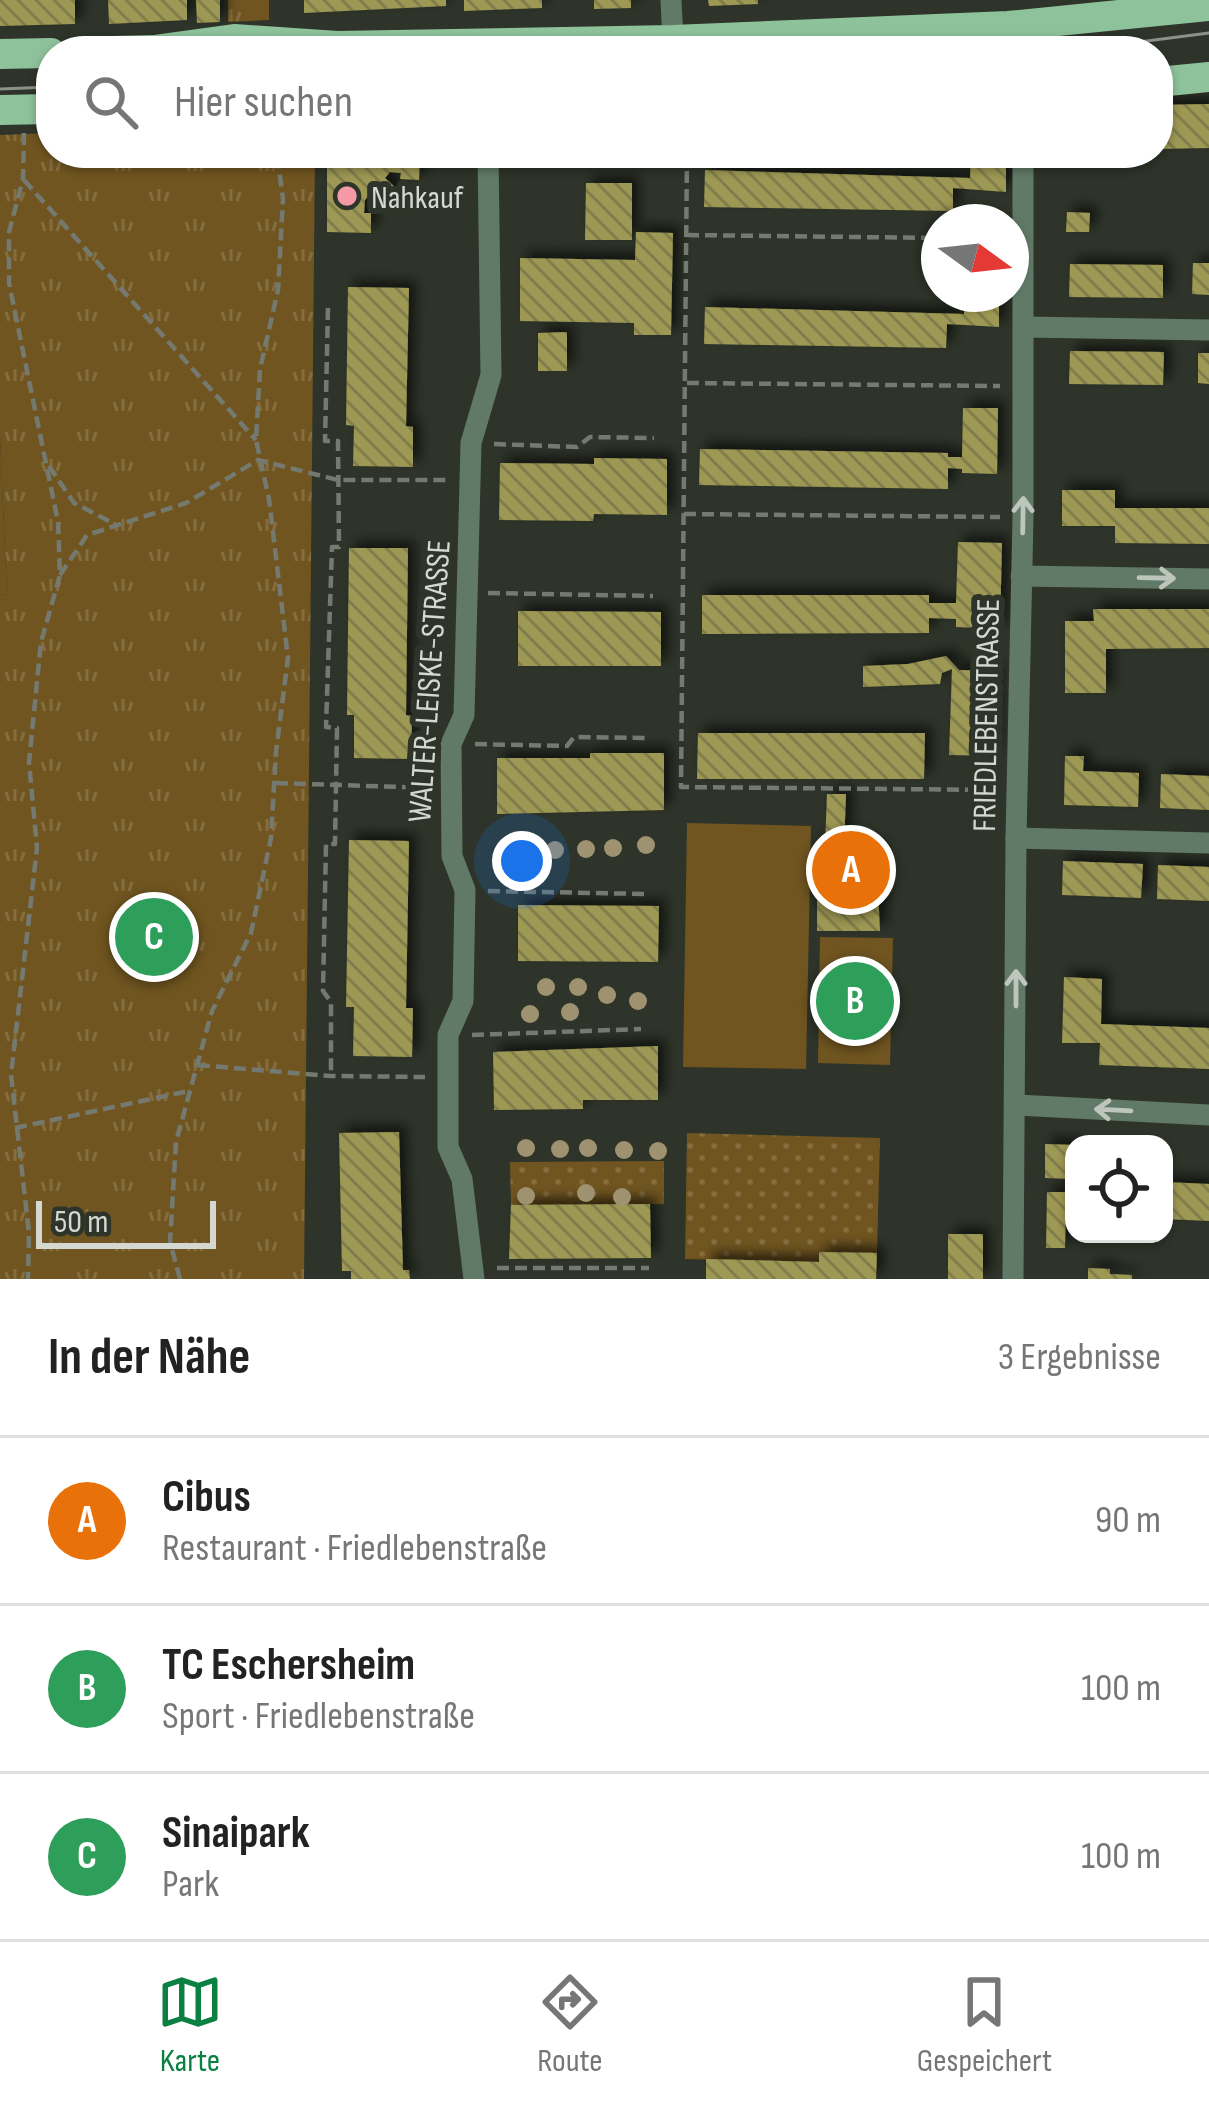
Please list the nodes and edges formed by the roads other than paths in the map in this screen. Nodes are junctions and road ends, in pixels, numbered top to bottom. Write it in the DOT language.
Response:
graph roads {
  1 [pos="671,0"];
  2 [pos="1209,6"];
  3 [pos="673,36"];
  4 [pos="769,36"];
  5 [pos="36,53"];
  6 [pos="0,54"];
  7 [pos="1209,76"];
  8 [pos="1173,80"];
  9 [pos="488,168"];
  10 [pos="1024,168"];
  11 [pos="1024,328"];
  12 [pos="1209,330"];
  13 [pos="1021,577"];
  14 [pos="1209,579"];
  15 [pos="1016,838"];
  16 [pos="1209,843"];
  17 [pos="1017,1106"];
  18 [pos="1209,1115"];
  19 [pos="474,1274"];
  20 [pos="1012,1279"];
  1 -- 3 [label="street"];
  2 -- 4 [label="main road"];
  5 -- 6 [label="main road"];
  7 -- 8 [label="main road"];
  9 -- 19 [label="street, WALTER-LEISKE-STRASSE"];
  10 -- 11 [label="street, FRIEDLEBENSTRASSE"];
  11 -- 12 [label="street"];
  13 -- 11 [label="street, FRIEDLEBENSTRASSE, one-way"];
  13 -- 14 [label="street, one-way"];
  13 -- 15 [label="street, FRIEDLEBENSTRASSE"];
  15 -- 16 [label="street"];
  17 -- 15 [label="street, FRIEDLEBENSTRASSE, one-way"];
  18 -- 17 [label="street, one-way"];
  17 -- 20 [label="street, FRIEDLEBENSTRASSE"];
}
